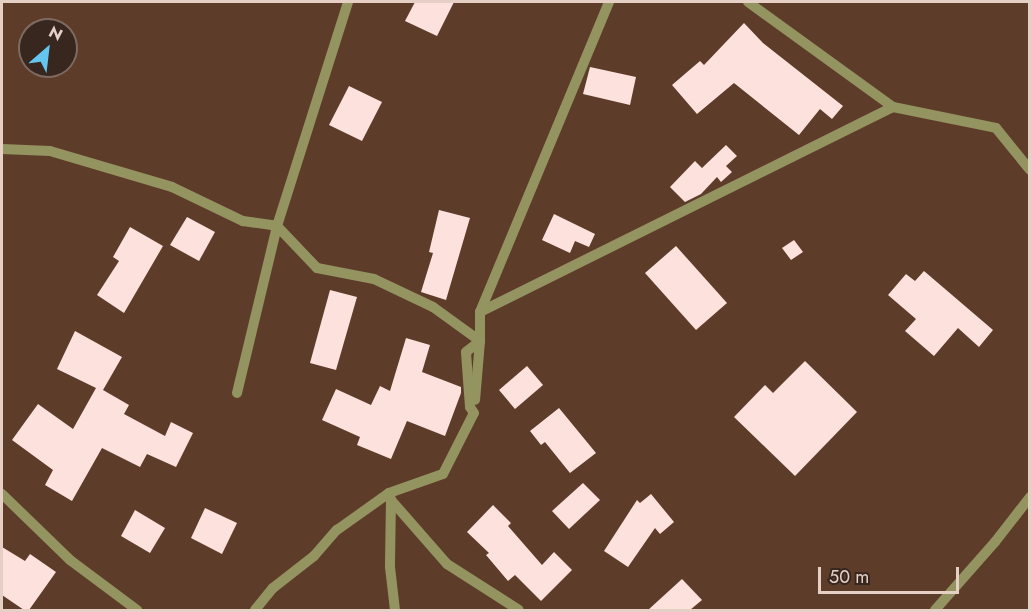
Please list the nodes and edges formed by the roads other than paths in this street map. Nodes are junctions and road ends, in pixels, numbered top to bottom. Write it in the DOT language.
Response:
graph roads {
  1 [pos="348,2"];
  2 [pos="609,2"];
  3 [pos="748,2"];
  4 [pos="893,107"];
  5 [pos="2,149"];
  6 [pos="1029,170"];
  7 [pos="277,226"];
  8 [pos="480,312"];
  9 [pos="480,340"];
  10 [pos="237,393"];
  11 [pos="2,494"];
  12 [pos="390,496"];
  13 [pos="1029,497"];
  14 [pos="137,610"];
  15 [pos="255,610"];
  16 [pos="395,610"];
  17 [pos="519,610"];
  18 [pos="935,610"];
  1 -- 7 [label="street"];
  2 -- 8 [label="street"];
  3 -- 4 [label="street"];
  4 -- 6 [label="street"];
  4 -- 8 [label="street"];
  5 -- 7 [label="street"];
  7 -- 9 [label="street"];
  7 -- 10 [label="street"];
  8 -- 9 [label="street"];
  9 -- 12 [label="street"];
  11 -- 14 [label="street"];
  12 -- 15 [label="street"];
  12 -- 16 [label="street"];
  12 -- 17 [label="street"];
  13 -- 18 [label="street"];
}
